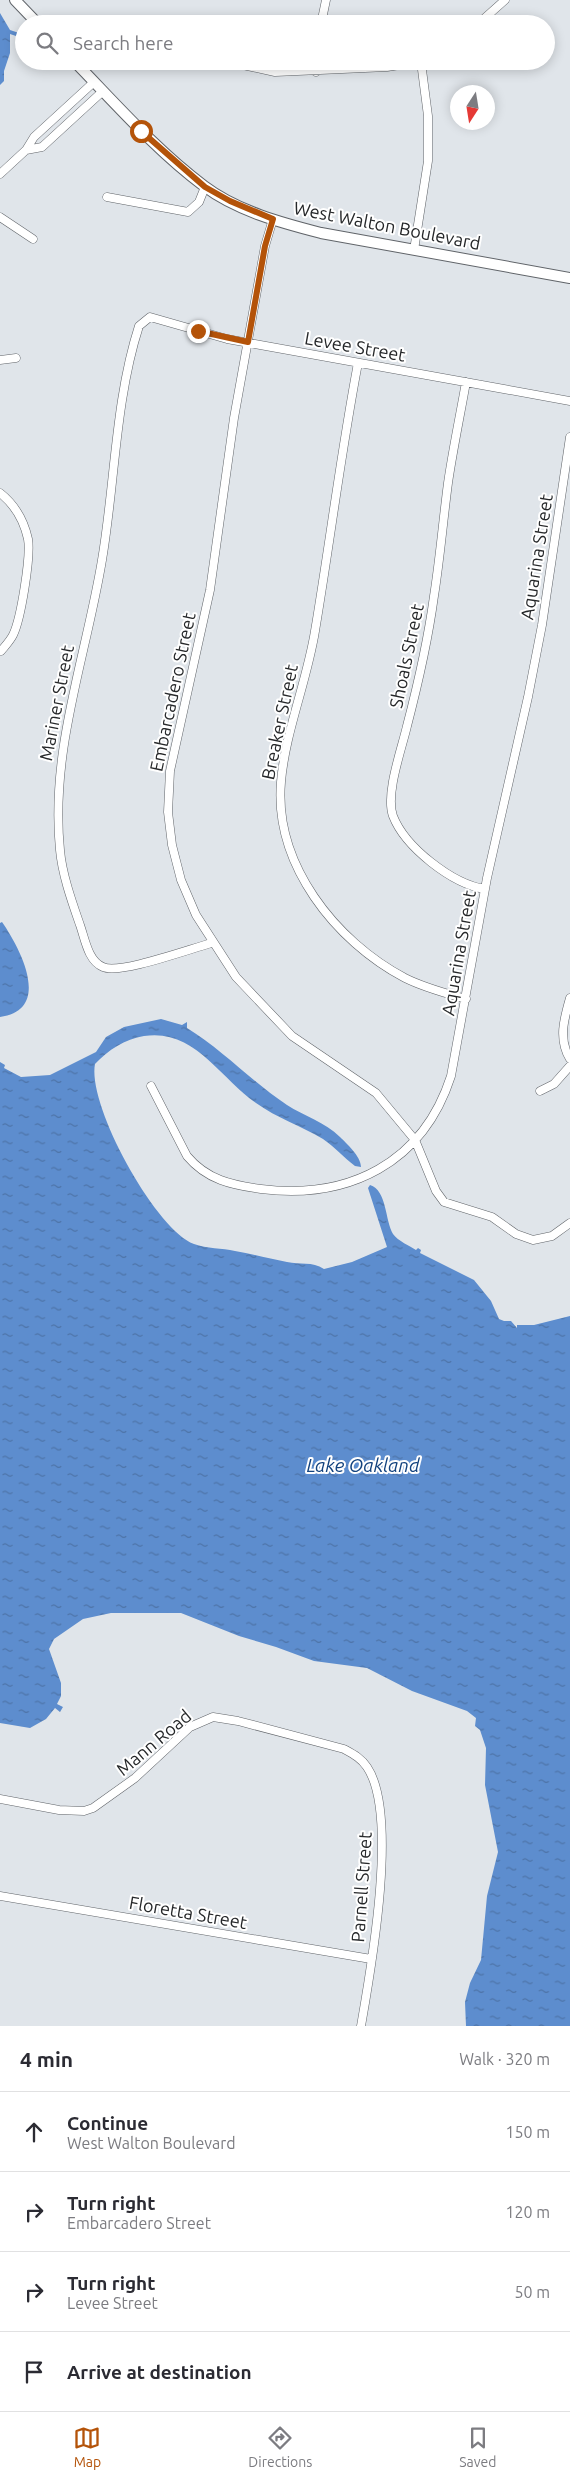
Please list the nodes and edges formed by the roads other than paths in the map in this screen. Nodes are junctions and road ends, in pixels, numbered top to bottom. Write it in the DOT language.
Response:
graph roads {
  1 [pos="15,0"];
  2 [pos="326,0"];
  3 [pos="505,0"];
  4 [pos="29,15"];
  5 [pos="323,15"];
  6 [pos="488,15"];
  7 [pos="83,70"];
  8 [pos="266,70"];
  9 [pos="337,70"];
  10 [pos="423,70"];
  11 [pos="316,72"];
  12 [pos="94,82"];
  13 [pos="103,91"];
  14 [pos="26,150"];
  15 [pos="0,174"];
  16 [pos="205,187"];
  17 [pos="107,197"];
  18 [pos="0,218"];
  19 [pos="273,219"];
  20 [pos="34,238"];
  21 [pos="414,250"];
  22 [pos="570,278"];
  23 [pos="139,326"];
  24 [pos="248,342"];
  25 [pos="16,358"];
  26 [pos="0,360"];
  27 [pos="358,363"];
  28 [pos="466,382"];
  29 [pos="570,401"];
  30 [pos="570,438"];
  31 [pos="0,492"];
  32 [pos="1,651"];
  33 [pos="485,889"];
  34 [pos="212,942"];
  35 [pos="570,998"];
  36 [pos="466,999"];
  37 [pos="570,1059"];
  38 [pos="570,1066"];
  39 [pos="151,1086"];
  40 [pos="540,1092"];
  41 [pos="415,1140"];
  42 [pos="570,1223"];
  43 [pos="358,1756"];
  44 [pos="0,1799"];
  45 [pos="0,1896"];
  46 [pos="371,1959"];
  47 [pos="361,2026"];
  1 -- 4 [label="main road"];
  2 -- 5 [label="street"];
  3 -- 6 [label="street"];
  7 -- 12 [label="main road, West Walton Boulevard"];
  8 -- 11 [label="street"];
  9 -- 11 [label="street"];
  10 -- 21 [label="street"];
  12 -- 13 [label="main road, West Walton Boulevard"];
  12 -- 14 [label="street"];
  13 -- 14 [label="street"];
  13 -- 16 [label="main road, West Walton Boulevard"];
  14 -- 15 [label="street"];
  16 -- 17 [label="street"];
  16 -- 19 [label="main road, West Walton Boulevard"];
  18 -- 20 [label="street"];
  19 -- 21 [label="main road, West Walton Boulevard"];
  19 -- 24 [label="street, Embarcadero Street"];
  21 -- 22 [label="main road, West Walton Boulevard"];
  23 -- 24 [label="street, Levee Street"];
  23 -- 34 [label="street, Mariner Street"];
  24 -- 27 [label="street, Levee Street"];
  24 -- 34 [label="street, Embarcadero Street"];
  25 -- 26 [label="street"];
  27 -- 28 [label="street, Levee Street"];
  27 -- 36 [label="street, Breaker Street"];
  28 -- 29 [label="street, Levee Street"];
  28 -- 33 [label="street, Shoals Street"];
  30 -- 33 [label="street, Aquarina Street"];
  31 -- 32 [label="street"];
  33 -- 36 [label="street, Aquarina Street"];
  34 -- 41 [label="street, Embarcadero Street"];
  35 -- 37 [label="street"];
  36 -- 41 [label="street, Aquarina Street"];
  38 -- 40 [label="street"];
  39 -- 41 [label="street, Aquarina Street"];
  41 -- 42 [label="street, Embarcadero Street"];
  43 -- 44 [label="street, Mann Road"];
  43 -- 46 [label="street, Parnell Street"];
  45 -- 46 [label="street, Floretta Street"];
  46 -- 47 [label="street, Parnell Street"];
}
